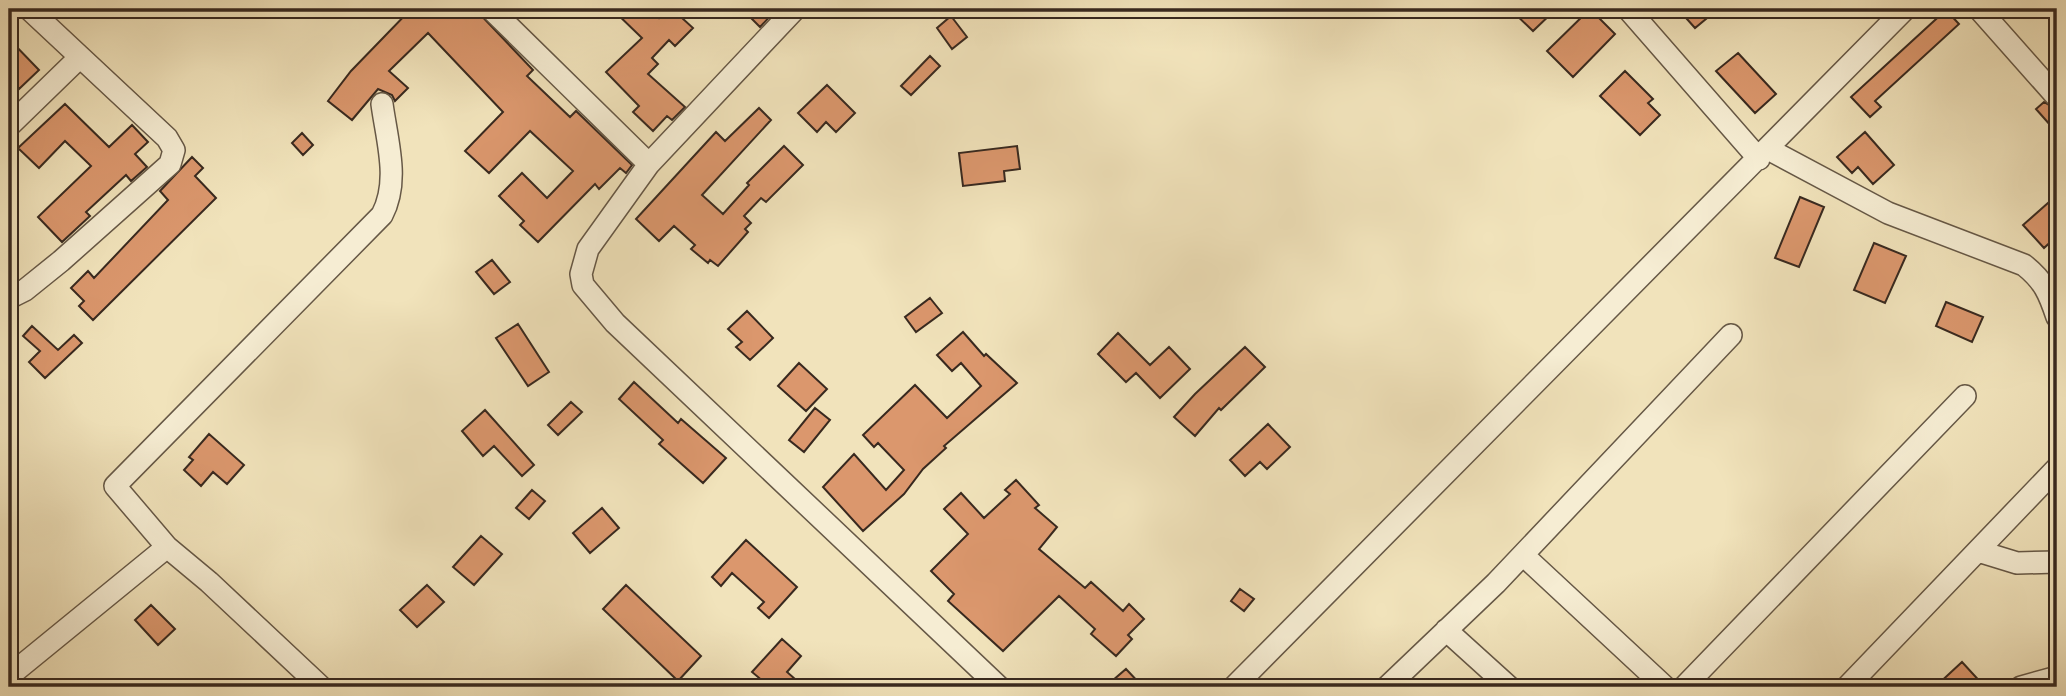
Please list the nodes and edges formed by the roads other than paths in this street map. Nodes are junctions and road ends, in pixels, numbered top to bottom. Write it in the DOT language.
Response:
graph roads {
  1 [pos="29,9"];
  2 [pos="491,9"];
  3 [pos="795,9"];
  4 [pos="1628,9"];
  5 [pos="1905,9"];
  6 [pos="1979,9"];
  7 [pos="79,58"];
  8 [pos="2057,97"];
  9 [pos="382,104"];
  10 [pos="9,127"];
  11 [pos="1764,154"];
  12 [pos="649,164"];
  13 [pos="2051,283"];
  14 [pos="9,298"];
  15 [pos="2057,317"];
  16 [pos="1731,335"];
  17 [pos="1965,396"];
  18 [pos="2057,468"];
  19 [pos="167,547"];
  20 [pos="1978,551"];
  21 [pos="1523,555"];
  22 [pos="2057,562"];
  23 [pos="1446,630"];
  24 [pos="9,676"];
  25 [pos="2057,677"];
  26 [pos="321,687"];
  27 [pos="999,687"];
  28 [pos="1234,687"];
  29 [pos="1387,687"];
  30 [pos="1509,687"];
  31 [pos="1665,687"];
  32 [pos="1684,687"];
  33 [pos="1847,687"];
  34 [pos="2021,687"];
  1 -- 7 [label="street"];
  2 -- 12 [label="street"];
  3 -- 12 [label="street"];
  4 -- 11 [label="street"];
  5 -- 11 [label="street"];
  6 -- 8 [label="street"];
  7 -- 10 [label="street"];
  7 -- 14 [label="street"];
  9 -- 19 [label="street"];
  11 -- 13 [label="street"];
  11 -- 28 [label="street"];
  12 -- 27 [label="street"];
  13 -- 15 [label="street"];
  16 -- 21 [label="street"];
  17 -- 32 [label="street"];
  18 -- 20 [label="street"];
  19 -- 24 [label="street"];
  19 -- 26 [label="street"];
  20 -- 22 [label="street"];
  20 -- 33 [label="street"];
  21 -- 23 [label="street"];
  21 -- 31 [label="street"];
  23 -- 29 [label="street"];
  23 -- 30 [label="street"];
  25 -- 34 [label="street"];
}
